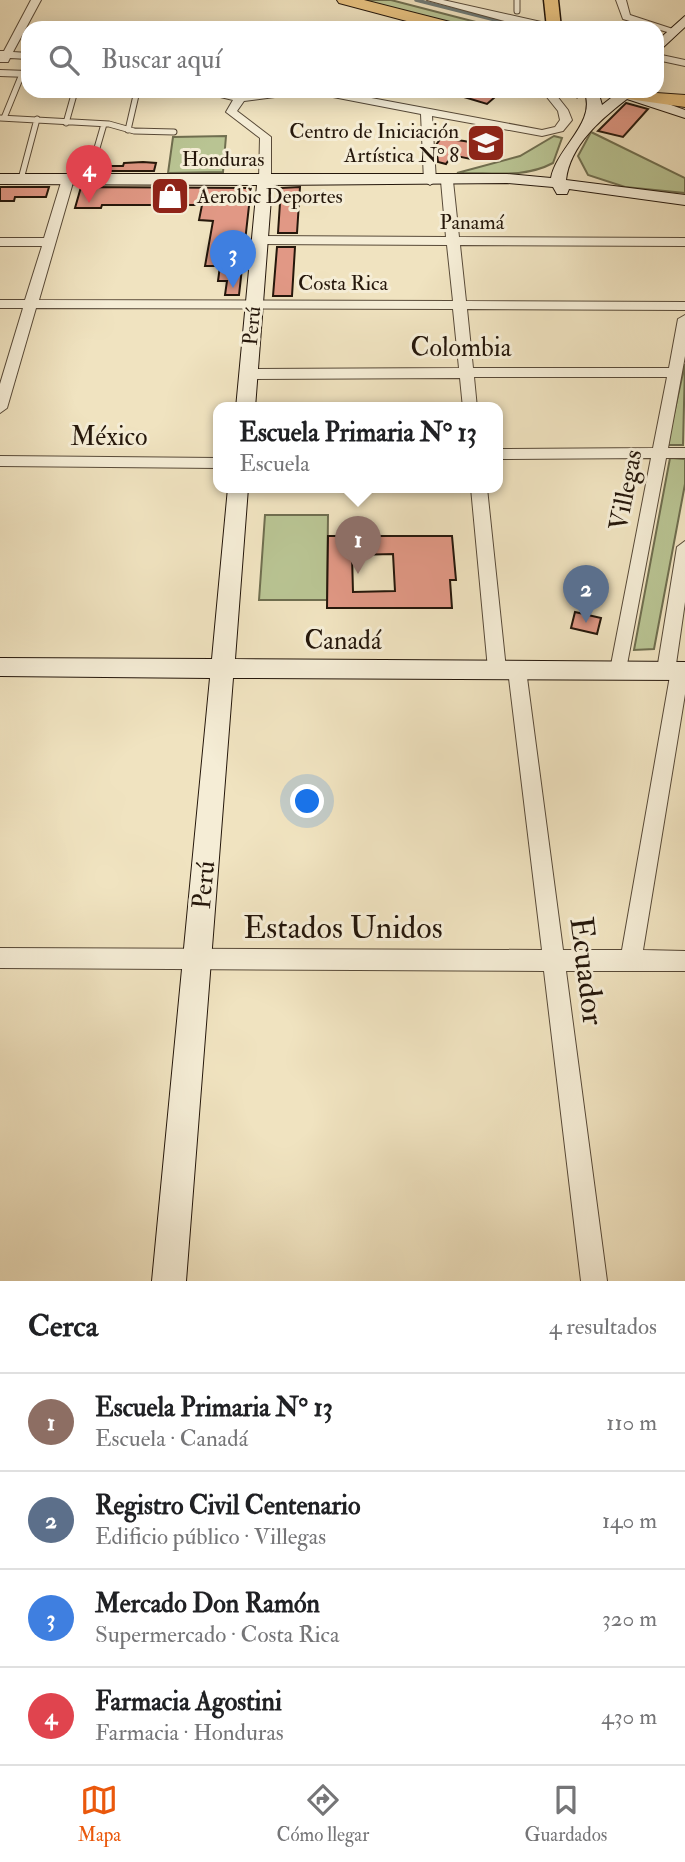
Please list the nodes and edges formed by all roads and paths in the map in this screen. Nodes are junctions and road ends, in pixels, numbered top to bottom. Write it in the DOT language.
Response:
graph roads {
  1 [pos="36,0"];
  2 [pos="322,0"];
  3 [pos="345,0"];
  4 [pos="432,0"];
  5 [pos="517,0"];
  6 [pos="551,0"];
  7 [pos="621,0"];
  8 [pos="517,11"];
  9 [pos="685,20"];
  10 [pos="24,21"];
  11 [pos="402,21"];
  12 [pos="425,21"];
  13 [pos="515,21"];
  14 [pos="553,21"];
  15 [pos="635,21"];
  16 [pos="21,26"];
  17 [pos="677,35"];
  18 [pos="4,56"];
  19 [pos="664,59"];
  20 [pos="685,64"];
  21 [pos="0,73"];
  22 [pos="21,74"];
  23 [pos="21,82"];
  24 [pos="664,94"];
  25 [pos="73,98"];
  26 [pos="135,98"];
  27 [pos="240,98"];
  28 [pos="354,98"];
  29 [pos="552,98"];
  30 [pos="594,98"];
  31 [pos="632,98"];
  32 [pos="646,98"];
  33 [pos="685,101"];
  34 [pos="426,112"];
  35 [pos="685,114"];
  36 [pos="2,118"];
  37 [pos="37,119"];
  38 [pos="66,123"];
  39 [pos="590,123"];
  40 [pos="104,124"];
  41 [pos="128,130"];
  42 [pos="174,132"];
  43 [pos="567,161"];
  44 [pos="0,178"];
  45 [pos="505,178"];
  46 [pos="21,179"];
  47 [pos="68,179"];
  48 [pos="88,179"];
  49 [pos="265,180"];
  50 [pos="430,181"];
  51 [pos="447,181"];
  52 [pos="562,186"];
  53 [pos="621,190"];
  54 [pos="678,200"];
  55 [pos="260,240"];
  56 [pos="453,241"];
  57 [pos="0,242"];
  58 [pos="49,242"];
  59 [pos="685,242"];
  60 [pos="0,304"];
  61 [pos="31,304"];
  62 [pos="254,304"];
  63 [pos="460,304"];
  64 [pos="685,306"];
  65 [pos="685,319"];
  66 [pos="675,372"];
  67 [pos="467,373"];
  68 [pos="248,374"];
  69 [pos="246,402"];
  70 [pos="469,402"];
  71 [pos="0,408"];
  72 [pos="660,453"];
  73 [pos="685,453"];
  74 [pos="503,454"];
  75 [pos="0,461"];
  76 [pos="213,463"];
  77 [pos="238,493"];
  78 [pos="480,493"];
  79 [pos="685,547"];
  80 [pos="0,667"];
  81 [pos="222,668"];
  82 [pos="507,669"];
  83 [pos="619,670"];
  84 [pos="677,670"];
  85 [pos="0,958"];
  86 [pos="197,959"];
  87 [pos="554,961"];
  88 [pos="631,961"];
  89 [pos="685,961"];
  90 [pos="169,1281"];
  91 [pos="594,1281"];
  1 -- 10 [label="street"];
  2 -- 11 [label="highway"];
  3 -- 12 [label="highway"];
  4 -- 13 [label="street"];
  5 -- 8 [label="lane"];
  6 -- 14 [label="main road"];
  7 -- 15 [label="street"];
  9 -- 17 [label="main road"];
  16 -- 18 [label="street"];
  19 -- 20 [label="street"];
  21 -- 22 [label="street"];
  23 -- 36 [label="lane"];
  24 -- 33 [label="highway"];
  25 -- 38 [label="lane"];
  26 -- 41 [label="lane"];
  27 -- 49 [label="street, Perú"];
  28 -- 34 [label="street"];
  29 -- 34 [label="street"];
  30 -- 39 [label="main road"];
  31 -- 39 [label="main road"];
  32 -- 35 [label="main road"];
  34 -- 50 [label="street"];
  36 -- 37 [label="lane"];
  37 -- 38 [label="lane"];
  37 -- 46 [label="lane"];
  38 -- 40 [label="lane"];
  39 -- 43 [label="main road"];
  40 -- 41 [label="lane"];
  40 -- 48 [label="lane"];
  41 -- 42 [label="lane"];
  43 -- 45 [label="main road"];
  43 -- 52 [label="main road"];
  43 -- 53 [label="main road"];
  44 -- 46 [label="main road, Honduras"];
  45 -- 51 [label="main road, Honduras"];
  45 -- 52 [label="main road, Honduras"];
  46 -- 47 [label="main road, Honduras"];
  47 -- 48 [label="main road, Honduras"];
  47 -- 58 [label="street"];
  48 -- 49 [label="main road, Honduras"];
  49 -- 50 [label="main road, Honduras"];
  49 -- 55 [label="main road, Perú"];
  50 -- 51 [label="main road, Honduras"];
  51 -- 52 [label="main road, Honduras"];
  51 -- 56 [label="street"];
  52 -- 53 [label="main road, Honduras"];
  52 -- 54 [label="main road, Honduras"];
  53 -- 54 [label="main road, Honduras"];
  55 -- 56 [label="street, Panamá"];
  55 -- 62 [label="main road, Perú"];
  56 -- 59 [label="street, Panamá"];
  56 -- 63 [label="street"];
  57 -- 58 [label="street"];
  58 -- 61 [label="street"];
  60 -- 61 [label="street, Costa Rica"];
  61 -- 62 [label="street, Costa Rica"];
  61 -- 71 [label="street"];
  62 -- 63 [label="street, Costa Rica"];
  62 -- 68 [label="main road, Perú"];
  63 -- 64 [label="street, Costa Rica"];
  63 -- 67 [label="street"];
  65 -- 66 [label="street, Villegas"];
  66 -- 67 [label="street, Colombia"];
  66 -- 72 [label="street, Villegas"];
  67 -- 68 [label="street, Colombia"];
  67 -- 70 [label="street"];
  68 -- 69 [label="main road, Perú"];
  72 -- 73 [label="street"];
  72 -- 74 [label="street"];
  72 -- 83 [label="street, Villegas"];
  75 -- 76 [label="street, México"];
  77 -- 81 [label="main road, Perú"];
  78 -- 82 [label="street, Ecuador"];
  79 -- 84 [label="street"];
  80 -- 81 [label="main road, Canadá"];
  81 -- 82 [label="main road, Canadá"];
  81 -- 86 [label="main road, Perú"];
  82 -- 83 [label="main road, Canadá"];
  82 -- 87 [label="street, Ecuador"];
  83 -- 84 [label="main road, Canadá"];
  84 -- 88 [label="street"];
  85 -- 86 [label="street, Estados Unidos"];
  86 -- 87 [label="street, Estados Unidos"];
  86 -- 90 [label="main road, Perú"];
  87 -- 88 [label="street, Estados Unidos"];
  87 -- 91 [label="street, Ecuador"];
  88 -- 89 [label="street, Estados Unidos"];
}
